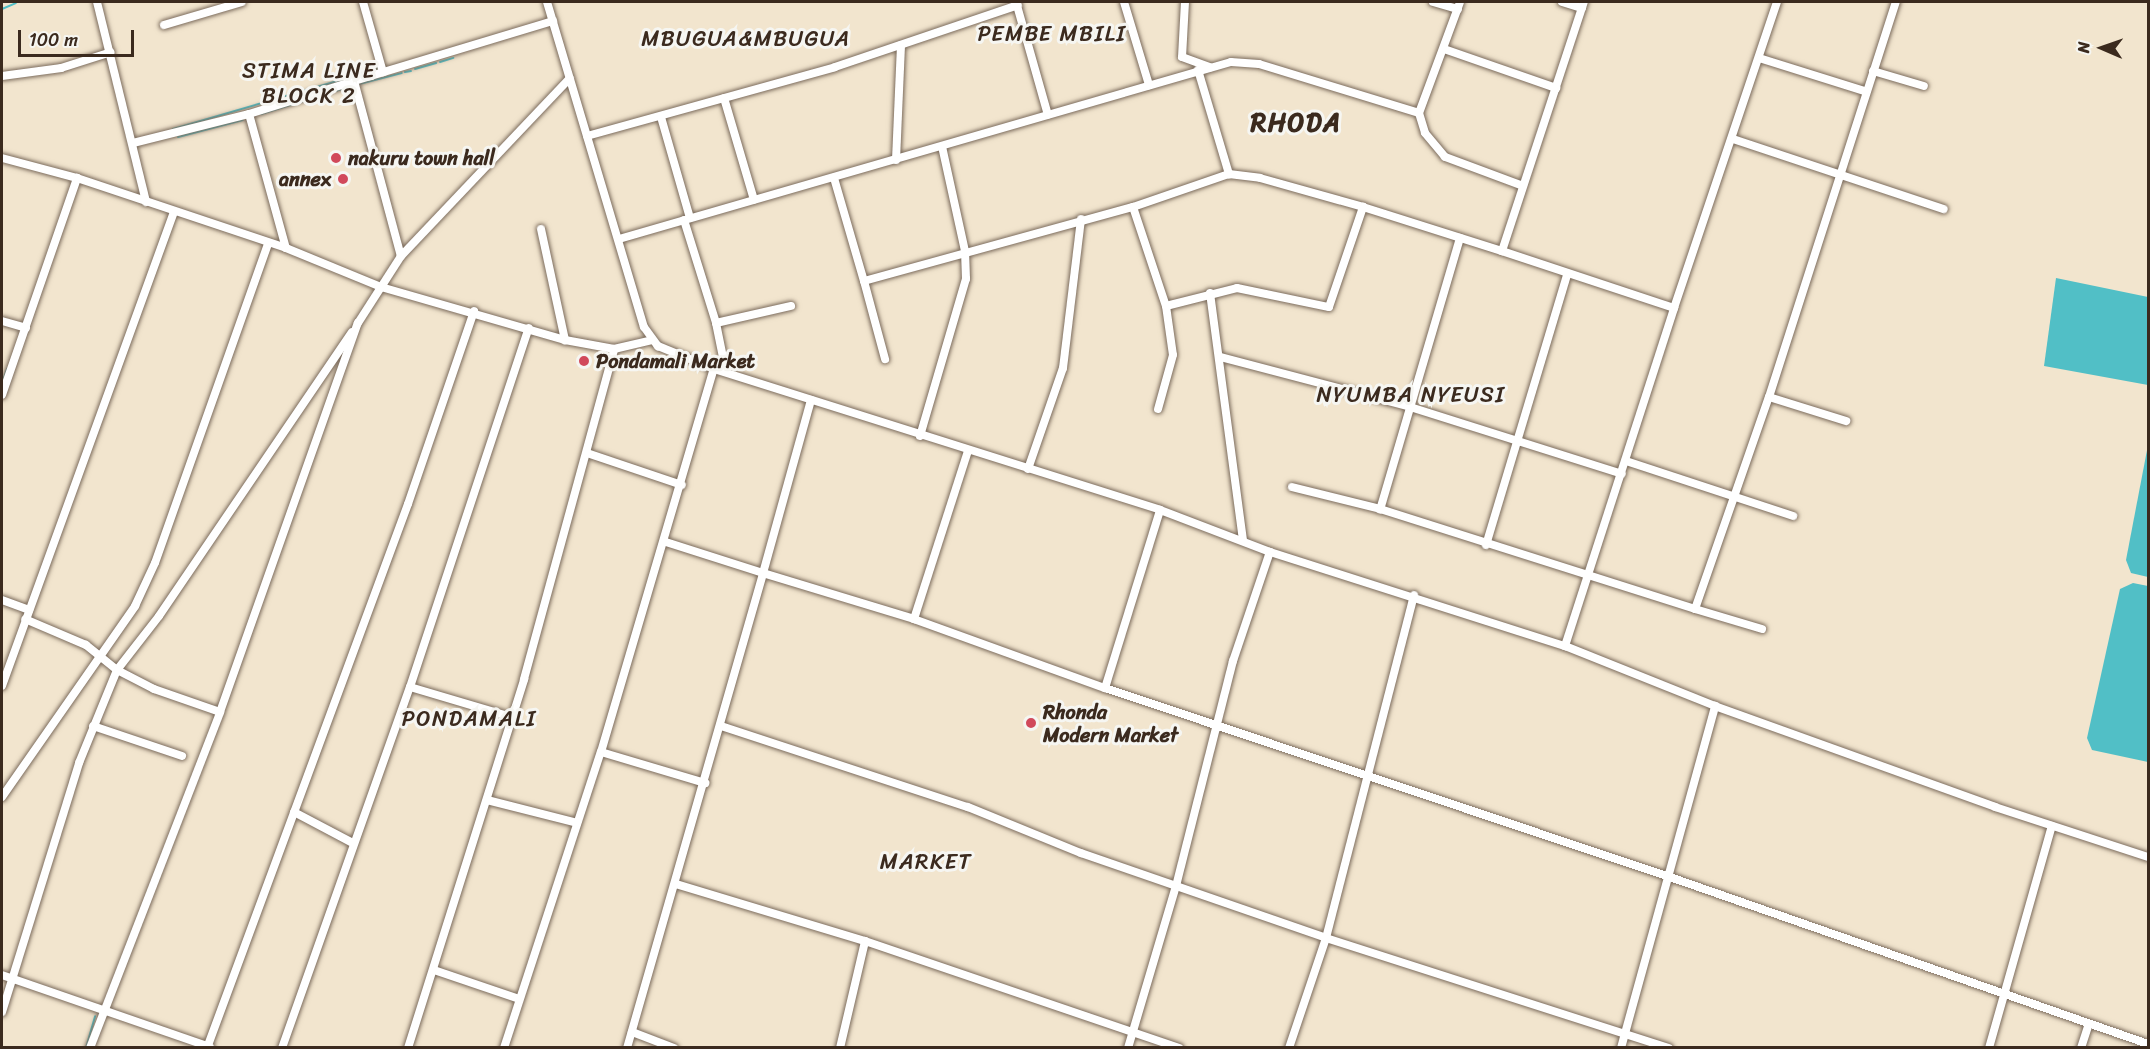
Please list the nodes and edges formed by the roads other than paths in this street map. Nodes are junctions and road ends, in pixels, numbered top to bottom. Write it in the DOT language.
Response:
graph roads {
  1 [pos="97,2"];
  2 [pos="242,2"];
  3 [pos="363,2"];
  4 [pos="548,2"];
  5 [pos="1124,2"];
  6 [pos="1185,2"];
  7 [pos="1433,2"];
  8 [pos="1562,2"];
  9 [pos="1777,2"];
  10 [pos="1896,2"];
  11 [pos="1017,3"];
  12 [pos="1459,5"];
  13 [pos="1583,5"];
  14 [pos="553,21"];
  15 [pos="164,25"];
  16 [pos="901,45"];
  17 [pos="1444,49"];
  18 [pos="111,52"];
  19 [pos="1759,58"];
  20 [pos="1210,67"];
  21 [pos="1198,70"];
  22 [pos="1873,71"];
  23 [pos="383,72"];
  24 [pos="2,76"];
  25 [pos="570,78"];
  26 [pos="354,81"];
  27 [pos="1149,85"];
  28 [pos="1924,86"];
  29 [pos="1556,88"];
  30 [pos="1864,91"];
  31 [pos="724,98"];
  32 [pos="1419,113"];
  33 [pos="249,114"];
  34 [pos="1048,115"];
  35 [pos="661,117"];
  36 [pos="587,136"];
  37 [pos="1733,139"];
  38 [pos="134,143"];
  39 [pos="942,146"];
  40 [pos="2,158"];
  41 [pos="896,160"];
  42 [pos="1229,174"];
  43 [pos="1839,175"];
  44 [pos="77,178"];
  45 [pos="834,178"];
  46 [pos="1523,186"];
  47 [pos="754,200"];
  48 [pos="146,202"];
  49 [pos="1133,207"];
  50 [pos="1364,207"];
  51 [pos="1944,209"];
  52 [pos="174,212"];
  53 [pos="687,219"];
  54 [pos="1081,219"];
  55 [pos="541,229"];
  56 [pos="1460,238"];
  57 [pos="619,239"];
  58 [pos="268,244"];
  59 [pos="286,248"];
  60 [pos="965,251"];
  61 [pos="1502,251"];
  62 [pos="401,256"];
  63 [pos="1567,274"];
  64 [pos="864,281"];
  65 [pos="381,287"];
  66 [pos="1210,293"];
  67 [pos="791,306"];
  68 [pos="1166,306"];
  69 [pos="1674,308"];
  70 [pos="474,311"];
  71 [pos="2,321"];
  72 [pos="358,323"];
  73 [pos="716,323"];
  74 [pos="26,328"];
  75 [pos="529,328"];
  76 [pos="565,340"];
  77 [pos="652,340"];
  78 [pos="614,349"];
  79 [pos="1220,357"];
  80 [pos="885,359"];
  81 [pos="714,369"];
  82 [pos="726,372"];
  83 [pos="2,395"];
  84 [pos="1769,398"];
  85 [pos="811,400"];
  86 [pos="1410,406"];
  87 [pos="1158,409"];
  88 [pos="1846,421"];
  89 [pos="920,436"];
  90 [pos="1517,440"];
  91 [pos="968,451"];
  92 [pos="587,453"];
  93 [pos="1626,461"];
  94 [pos="1028,469"];
  95 [pos="1622,474"];
  96 [pos="682,484"];
  97 [pos="1292,486"];
  98 [pos="1734,497"];
  99 [pos="1380,509"];
  100 [pos="1160,510"];
  101 [pos="1793,516"];
  102 [pos="1243,540"];
  103 [pos="666,542"];
  104 [pos="1486,545"];
  105 [pos="1270,552"];
  106 [pos="763,573"];
  107 [pos="1589,577"];
  108 [pos="1414,595"];
  109 [pos="2,600"];
  110 [pos="1695,609"];
  111 [pos="29,610"];
  112 [pos="25,619"];
  113 [pos="914,619"];
  114 [pos="1762,629"];
  115 [pos="1565,646"];
  116 [pos="103,657"];
  117 [pos="117,670"];
  118 [pos="2,686"];
  119 [pos="410,687"];
  120 [pos="1105,688"];
  121 [pos="1715,706"];
  122 [pos="220,712"];
  123 [pos="511,717"];
  124 [pos="93,726"];
  125 [pos="721,726"];
  126 [pos="1217,726"];
  127 [pos="601,752"];
  128 [pos="182,756"];
  129 [pos="1368,777"];
  130 [pos="705,783"];
  131 [pos="2,797"];
  132 [pos="487,800"];
  133 [pos="294,812"];
  134 [pos="577,823"];
  135 [pos="2052,826"];
  136 [pos="351,842"];
  137 [pos="2148,857"];
  138 [pos="1667,876"];
  139 [pos="676,884"];
  140 [pos="1176,886"];
  141 [pos="1326,938"];
  142 [pos="865,941"];
  143 [pos="434,970"];
  144 [pos="2,975"];
  145 [pos="14,978"];
  146 [pos="2006,996"];
  147 [pos="519,999"];
  148 [pos="104,1008"];
  149 [pos="2,1012"];
  150 [pos="2089,1024"];
  151 [pos="1132,1031"];
  152 [pos="632,1032"];
  153 [pos="1625,1035"];
  154 [pos="2148,1044"];
  155 [pos="90,1047"];
  156 [pos="209,1047"];
  157 [pos="282,1047"];
  158 [pos="408,1047"];
  159 [pos="504,1047"];
  160 [pos="627,1047"];
  161 [pos="674,1047"];
  162 [pos="840,1047"];
  163 [pos="1128,1047"];
  164 [pos="1179,1047"];
  165 [pos="1289,1047"];
  166 [pos="1621,1047"];
  167 [pos="1669,1047"];
  168 [pos="1989,1047"];
  169 [pos="2081,1047"];
  1 -- 18 [label="street"];
  2 -- 15 [label="street"];
  3 -- 23 [label="street"];
  4 -- 14 [label="street"];
  5 -- 27 [label="street"];
  6 -- 20 [label="street"];
  7 -- 12 [label="street"];
  8 -- 13 [label="street"];
  9 -- 19 [label="street"];
  10 -- 22 [label="street"];
  11 -- 16 [label="street"];
  11 -- 34 [label="street"];
  12 -- 17 [label="street"];
  13 -- 29 [label="street"];
  14 -- 23 [label="street"];
  14 -- 25 [label="street"];
  16 -- 31 [label="street"];
  16 -- 41 [label="street"];
  17 -- 29 [label="street"];
  17 -- 32 [label="street"];
  18 -- 24 [label="street"];
  18 -- 38 [label="street"];
  19 -- 30 [label="street"];
  19 -- 37 [label="street"];
  20 -- 21 [label="street"];
  20 -- 32 [label="street"];
  21 -- 27 [label="street"];
  21 -- 42 [label="street"];
  22 -- 28 [label="street"];
  22 -- 30 [label="street"];
  23 -- 26 [label="street"];
  25 -- 36 [label="street"];
  25 -- 62 [label="street"];
  26 -- 33 [label="street"];
  26 -- 62 [label="street"];
  27 -- 34 [label="street"];
  29 -- 46 [label="street"];
  30 -- 43 [label="street"];
  31 -- 35 [label="street"];
  31 -- 47 [label="street"];
  32 -- 46 [label="street"];
  33 -- 38 [label="street"];
  33 -- 59 [label="street"];
  34 -- 39 [label="street"];
  35 -- 36 [label="street"];
  35 -- 53 [label="street"];
  36 -- 57 [label="street"];
  37 -- 43 [label="street"];
  37 -- 69 [label="street"];
  38 -- 48 [label="street"];
  39 -- 41 [label="street"];
  39 -- 60 [label="street"];
  40 -- 44 [label="street"];
  41 -- 45 [label="street"];
  42 -- 49 [label="street"];
  42 -- 50 [label="street"];
  43 -- 51 [label="street"];
  43 -- 84 [label="street"];
  44 -- 48 [label="street"];
  44 -- 74 [label="street"];
  45 -- 47 [label="street"];
  45 -- 64 [label="street"];
  46 -- 61 [label="street"];
  47 -- 53 [label="street"];
  48 -- 52 [label="street"];
  49 -- 54 [label="street"];
  49 -- 68 [label="street"];
  50 -- 56 [label="street"];
  50 -- 66 [label="street"];
  52 -- 58 [label="street"];
  52 -- 111 [label="street"];
  53 -- 57 [label="street"];
  53 -- 73 [label="street"];
  54 -- 60 [label="street"];
  54 -- 94 [label="street"];
  55 -- 76 [label="street"];
  56 -- 61 [label="street"];
  56 -- 86 [label="street"];
  57 -- 77 [label="street"];
  58 -- 59 [label="street"];
  58 -- 116 [label="street"];
  59 -- 65 [label="street"];
  60 -- 64 [label="street"];
  60 -- 89 [label="street"];
  61 -- 63 [label="street"];
  62 -- 65 [label="street"];
  63 -- 69 [label="street"];
  63 -- 90 [label="street"];
  64 -- 80 [label="street"];
  65 -- 70 [label="street"];
  65 -- 72 [label="street"];
  66 -- 68 [label="street"];
  66 -- 79 [label="street"];
  67 -- 73 [label="street"];
  68 -- 87 [label="street"];
  69 -- 93 [label="street"];
  70 -- 75 [label="street"];
  70 -- 133 [label="street"];
  71 -- 74 [label="street"];
  72 -- 117 [label="street"];
  72 -- 122 [label="street"];
  73 -- 82 [label="street"];
  74 -- 83 [label="street"];
  75 -- 76 [label="street"];
  75 -- 119 [label="street"];
  76 -- 78 [label="street"];
  77 -- 78 [label="street"];
  77 -- 81 [label="street"];
  78 -- 92 [label="street"];
  79 -- 86 [label="street"];
  79 -- 102 [label="street"];
  81 -- 82 [label="street"];
  81 -- 96 [label="street"];
  82 -- 85 [label="street"];
  84 -- 88 [label="street"];
  84 -- 98 [label="street"];
  85 -- 89 [label="street"];
  85 -- 106 [label="street"];
  86 -- 90 [label="street"];
  86 -- 99 [label="street"];
  89 -- 91 [label="street"];
  90 -- 95 [label="street"];
  90 -- 104 [label="street"];
  91 -- 94 [label="street"];
  91 -- 113 [label="street"];
  92 -- 96 [label="street"];
  92 -- 123 [label="street"];
  93 -- 95 [label="street"];
  93 -- 98 [label="street"];
  94 -- 100 [label="street"];
  95 -- 107 [label="street"];
  96 -- 103 [label="street"];
  97 -- 99 [label="street"];
  98 -- 101 [label="street"];
  98 -- 110 [label="street"];
  99 -- 104 [label="street"];
  100 -- 102 [label="street"];
  100 -- 120 [label="street"];
  102 -- 105 [label="street"];
  103 -- 106 [label="street"];
  103 -- 127 [label="street"];
  104 -- 107 [label="street"];
  105 -- 108 [label="street"];
  105 -- 126 [label="street"];
  106 -- 113 [label="street"];
  106 -- 125 [label="street"];
  107 -- 110 [label="street"];
  107 -- 115 [label="street"];
  108 -- 115 [label="street"];
  108 -- 129 [label="street"];
  109 -- 111 [label="street"];
  110 -- 114 [label="street"];
  111 -- 112 [label="street"];
  112 -- 116 [label="street"];
  112 -- 118 [label="street"];
  113 -- 120 [label="street"];
  115 -- 121 [label="street"];
  116 -- 117 [label="street"];
  116 -- 131 [label="street"];
  117 -- 122 [label="street"];
  117 -- 124 [label="street"];
  119 -- 123 [label="street"];
  119 -- 136 [label="street"];
  120 -- 126 [label="street"];
  121 -- 135 [label="street"];
  121 -- 138 [label="street"];
  122 -- 148 [label="street"];
  123 -- 132 [label="street"];
  124 -- 128 [label="street"];
  124 -- 145 [label="street"];
  125 -- 130 [label="street"];
  125 -- 140 [label="street"];
  126 -- 129 [label="street"];
  126 -- 140 [label="street"];
  127 -- 130 [label="street"];
  127 -- 134 [label="street"];
  129 -- 138 [label="street"];
  129 -- 141 [label="street"];
  130 -- 139 [label="street"];
  132 -- 134 [label="street"];
  132 -- 143 [label="street"];
  133 -- 136 [label="street"];
  133 -- 156 [label="street"];
  134 -- 147 [label="street"];
  135 -- 137 [label="street"];
  135 -- 146 [label="street"];
  136 -- 157 [label="street"];
  138 -- 146 [label="street"];
  138 -- 153 [label="street"];
  139 -- 142 [label="street"];
  139 -- 152 [label="street"];
  140 -- 141 [label="street"];
  140 -- 151 [label="street"];
  141 -- 153 [label="street"];
  141 -- 165 [label="street"];
  142 -- 151 [label="street"];
  142 -- 162 [label="street"];
  143 -- 147 [label="street"];
  143 -- 158 [label="street"];
  144 -- 145 [label="street"];
  145 -- 148 [label="street"];
  145 -- 149 [label="street"];
  146 -- 150 [label="street"];
  146 -- 168 [label="street"];
  147 -- 159 [label="street"];
  148 -- 155 [label="street"];
  148 -- 156 [label="street"];
  150 -- 154 [label="street"];
  150 -- 169 [label="street"];
  151 -- 163 [label="street"];
  151 -- 164 [label="street"];
  152 -- 160 [label="street"];
  152 -- 161 [label="street"];
  153 -- 166 [label="street"];
  153 -- 167 [label="street"];
}
